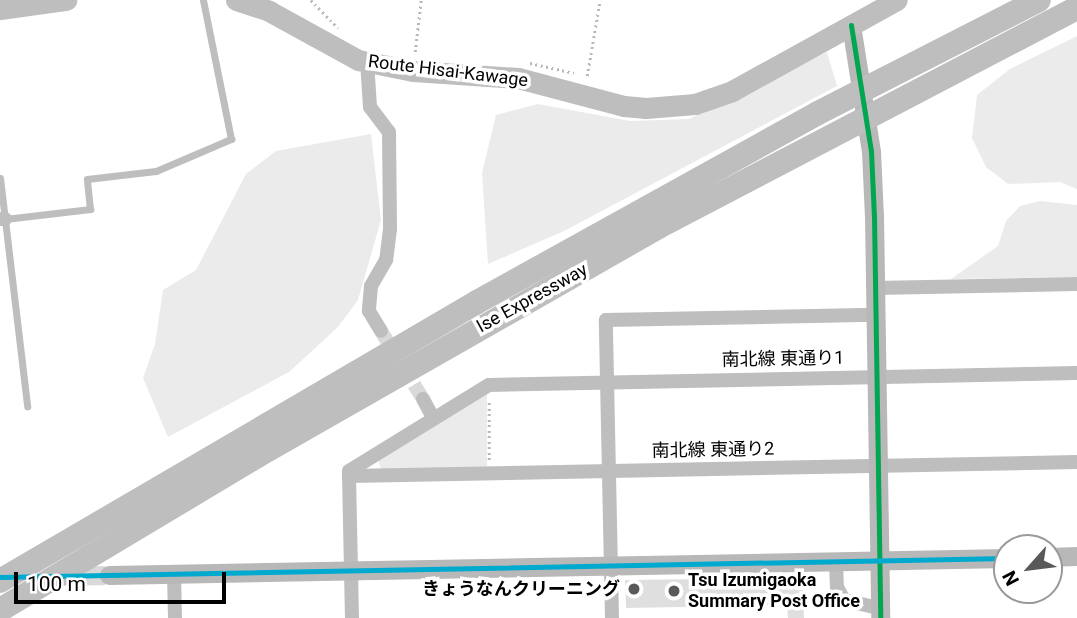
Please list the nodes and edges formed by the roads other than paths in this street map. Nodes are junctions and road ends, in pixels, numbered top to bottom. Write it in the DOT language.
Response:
graph roads {
  1 [pos="65,0"];
  2 [pos="203,0"];
  3 [pos="236,0"];
  4 [pos="897,0"];
  5 [pos="1039,0"];
  6 [pos="1077,8"];
  7 [pos="0,9"];
  8 [pos="851,25"];
  9 [pos="1006,30"];
  10 [pos="367,61"];
  11 [pos="823,124"];
  12 [pos="0,178"];
  13 [pos="2,219"];
  14 [pos="1077,284"];
  15 [pos="876,288"];
  16 [pos="876,315"];
  17 [pos="381,331"];
  18 [pos="1077,373"];
  19 [pos="877,377"];
  20 [pos="607,382"];
  21 [pos="423,398"];
  22 [pos="27,406"];
  23 [pos="433,418"];
  24 [pos="1077,462"];
  25 [pos="878,466"];
  26 [pos="609,471"];
  27 [pos="349,476"];
  28 [pos="993,558"];
  29 [pos="879,560"];
  30 [pos="836,561"];
  31 [pos="611,565"];
  32 [pos="351,570"];
  33 [pos="174,574"];
  34 [pos="109,575"];
  35 [pos="0,581"];
  36 [pos="0,610"];
  37 [pos="880,613"];
  38 [pos="174,618"];
  39 [pos="352,618"];
  40 [pos="612,618"];
  1 -- 7 [label="main road"];
  2 -- 13 [label="lane"];
  3 -- 10 [label="main road, Route Hisai-Kawage"];
  4 -- 8 [label="main road, Route Hisai-Kawage"];
  5 -- 9 [label="highway, Ise Expressway"];
  6 -- 9 [label="highway, Ise Expressway"];
  8 -- 10 [label="main road, Route Hisai-Kawage"];
  8 -- 15 [label="street"];
  9 -- 11 [label="highway, Ise Expressway"];
  10 -- 17 [label="street"];
  11 -- 35 [label="highway, Ise Expressway"];
  11 -- 36 [label="highway, Ise Expressway"];
  12 -- 13 [label="lane"];
  13 -- 22 [label="lane"];
  14 -- 15 [label="street"];
  15 -- 16 [label="street"];
  16 -- 19 [label="street"];
  16 -- 20 [label="street"];
  18 -- 19 [label="street, 南北線 東通り1"];
  19 -- 20 [label="street, 南北線 東通り1"];
  19 -- 25 [label="street"];
  20 -- 23 [label="street, 南北線 東通り1"];
  20 -- 26 [label="street"];
  21 -- 23 [label="street"];
  23 -- 27 [label="street"];
  24 -- 25 [label="street, 南北線 東通り2"];
  25 -- 26 [label="street, 南北線 東通り2"];
  25 -- 29 [label="street"];
  26 -- 27 [label="street, 南北線 東通り2"];
  26 -- 31 [label="street"];
  27 -- 32 [label="street"];
  28 -- 29 [label="street"];
  29 -- 30 [label="street"];
  29 -- 37 [label="street"];
  30 -- 31 [label="street"];
  30 -- 37 [label="street"];
  31 -- 32 [label="street"];
  31 -- 40 [label="street"];
  32 -- 33 [label="street"];
  32 -- 39 [label="street"];
  33 -- 34 [label="street"];
  33 -- 38 [label="street"];
}
